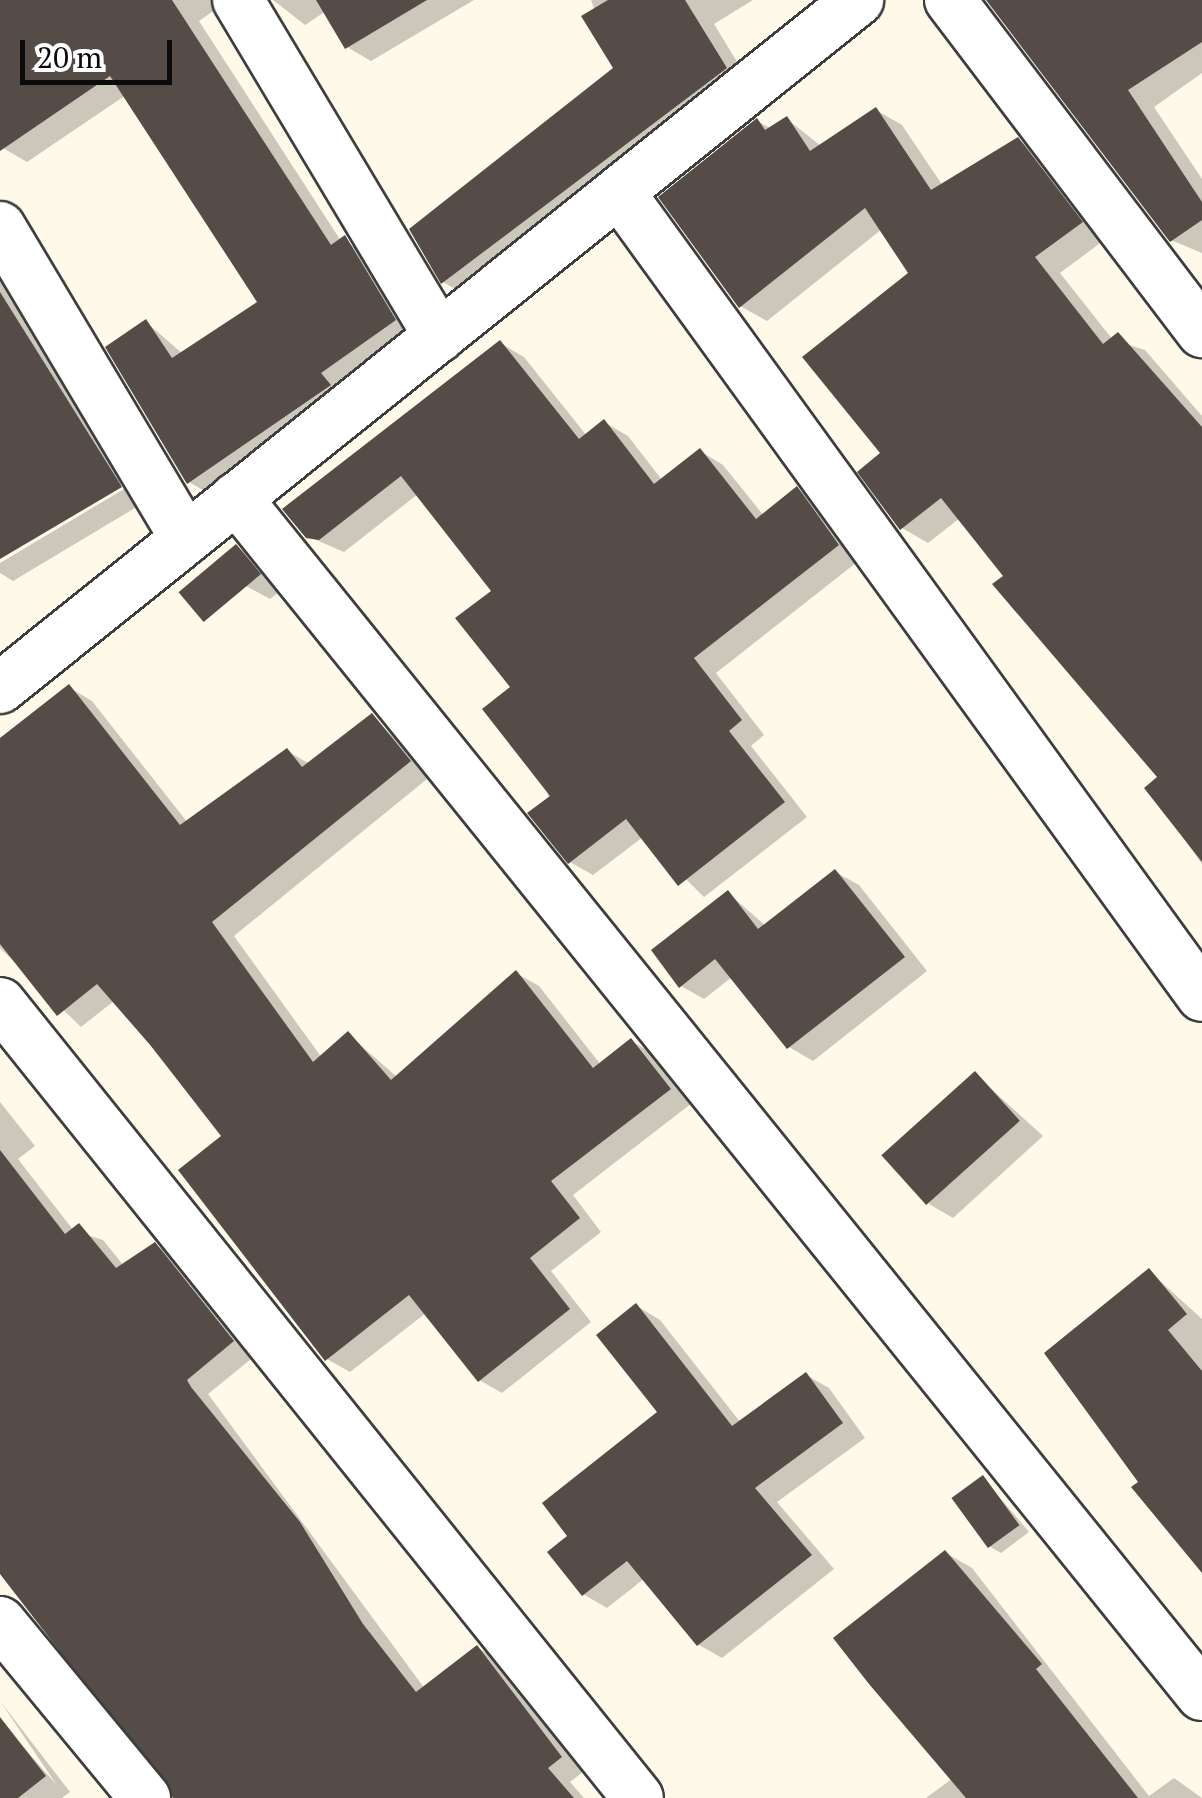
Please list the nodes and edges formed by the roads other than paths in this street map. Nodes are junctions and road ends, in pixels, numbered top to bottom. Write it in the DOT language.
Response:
graph roads {
  1 [pos="238,0"];
  2 [pos="858,0"];
  3 [pos="950,0"];
  4 [pos="618,192"];
  5 [pos="0,227"];
  6 [pos="1202,332"];
  7 [pos="439,336"];
  8 [pos="236,498"];
  9 [pos="186,539"];
  10 [pos="0,688"];
  11 [pos="1202,996"];
  12 [pos="0,1004"];
  13 [pos="0,1622"];
  14 [pos="1202,1694"];
  15 [pos="145,1798"];
  16 [pos="638,1798"];
  1 -- 7 [label="street"];
  2 -- 4 [label="street"];
  3 -- 6 [label="street"];
  4 -- 7 [label="street"];
  4 -- 11 [label="street"];
  5 -- 9 [label="street"];
  7 -- 8 [label="street"];
  8 -- 9 [label="street"];
  8 -- 14 [label="street"];
  9 -- 10 [label="street"];
  12 -- 16 [label="street"];
  13 -- 15 [label="street"];
}
